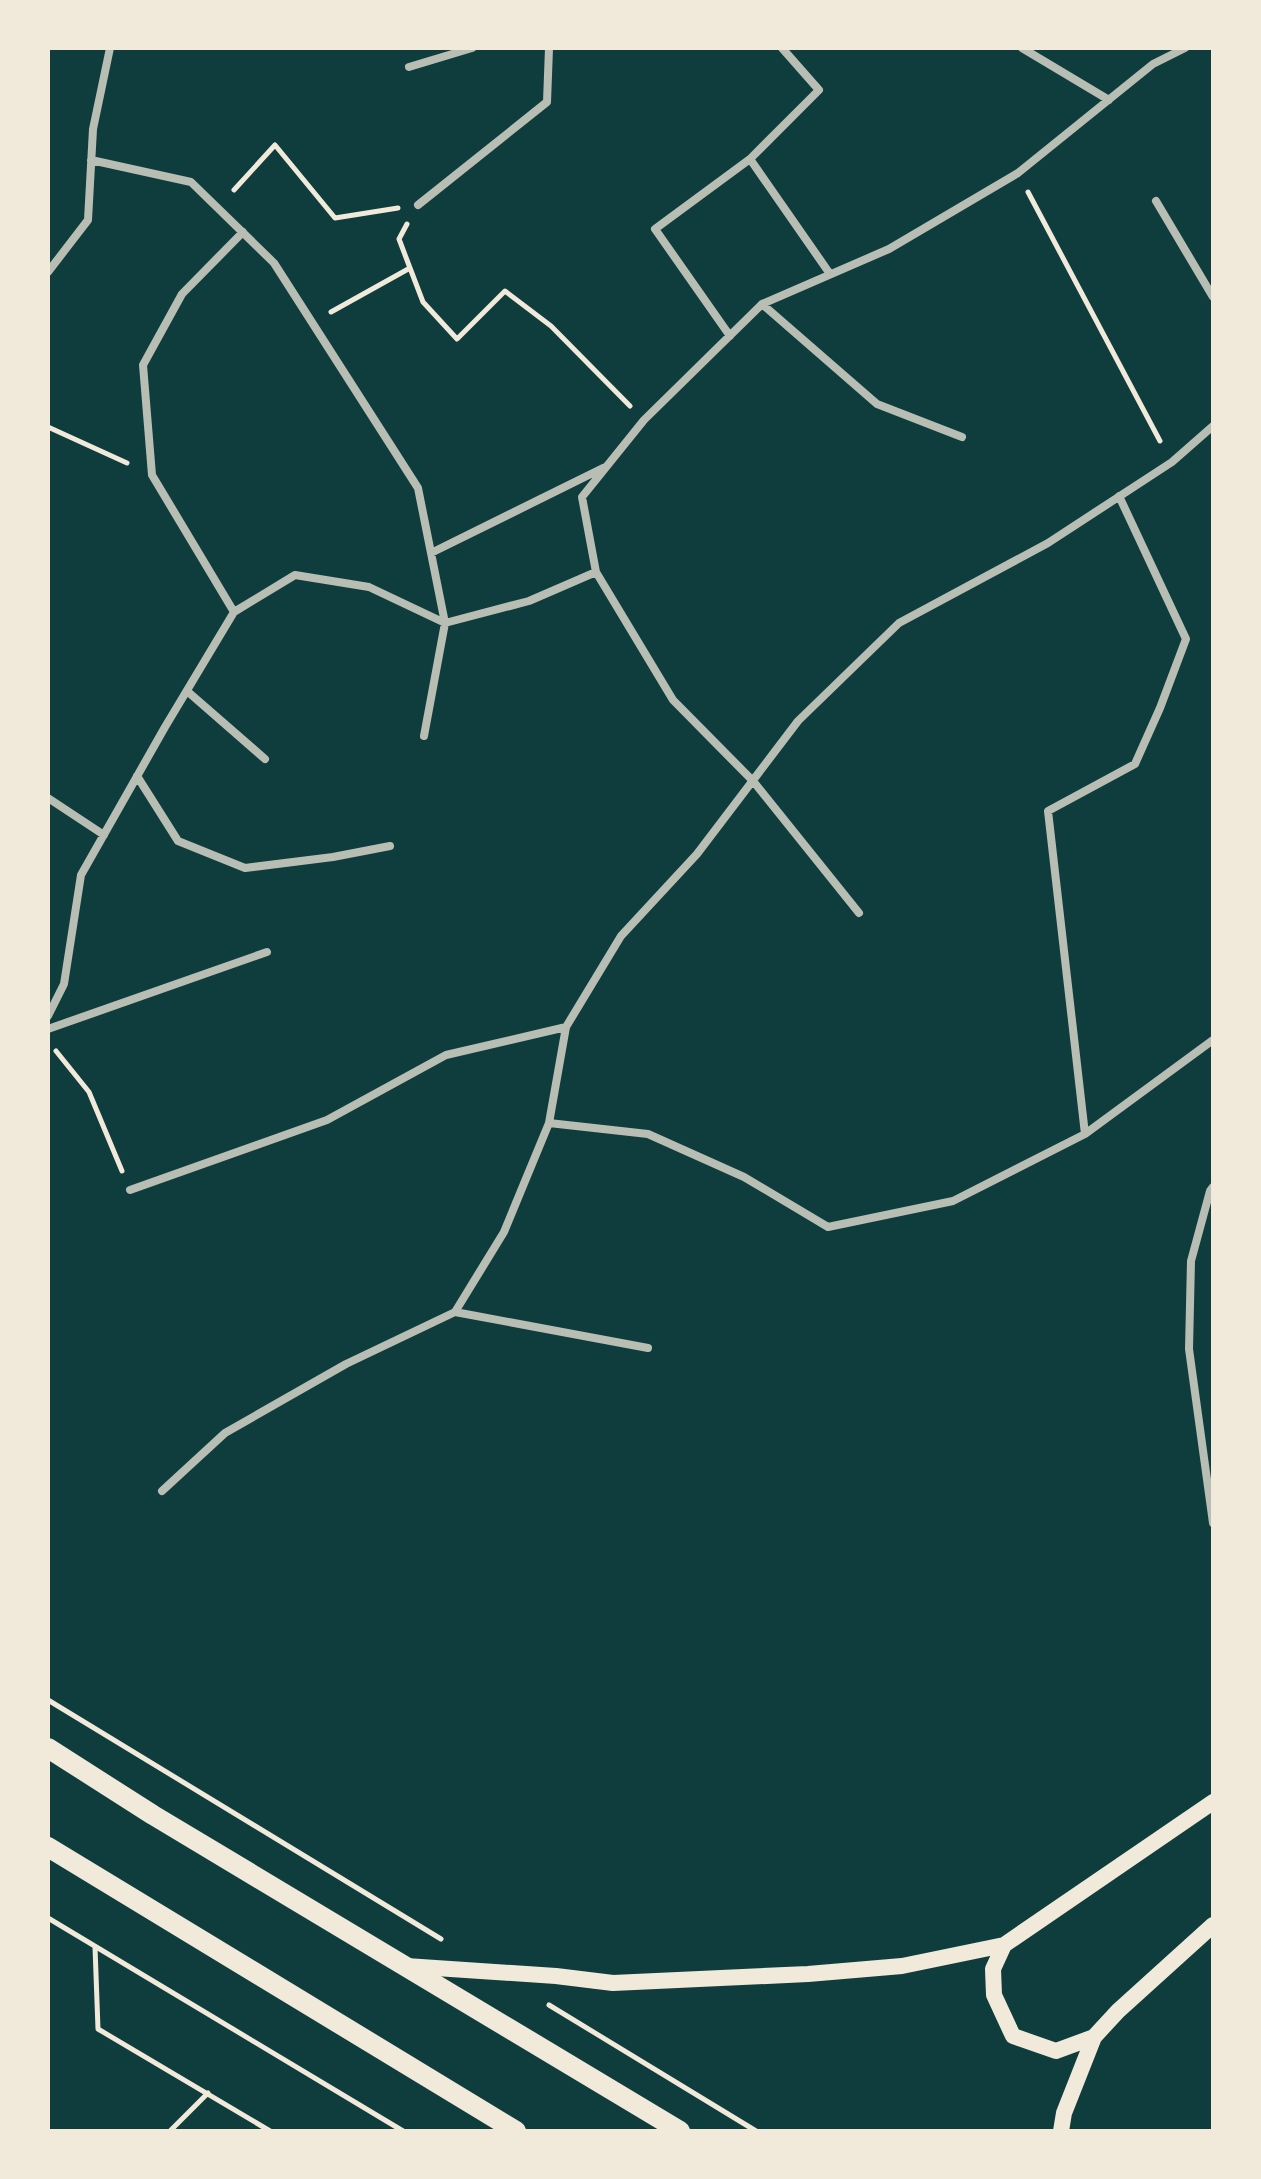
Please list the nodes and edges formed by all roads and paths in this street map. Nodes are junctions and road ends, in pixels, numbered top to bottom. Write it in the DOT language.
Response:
graph roads {
  1 [pos="110,48"];
  2 [pos="472,48"];
  3 [pos="549,48"];
  4 [pos="782,48"];
  5 [pos="1022,48"];
  6 [pos="1185,48"];
  7 [pos="409,67"];
  8 [pos="1109,100"];
  9 [pos="750,159"];
  10 [pos="91,160"];
  11 [pos="1018,173"];
  12 [pos="1156,201"];
  13 [pos="418,205"];
  14 [pos="217,207"];
  15 [pos="243,232"];
  16 [pos="410,268"];
  17 [pos="48,272"];
  18 [pos="830,274"];
  19 [pos="1213,297"];
  20 [pos="762,304"];
  21 [pos="313,322"];
  22 [pos="730,336"];
  23 [pos="644,420"];
  24 [pos="1213,426"];
  25 [pos="48,427"];
  26 [pos="962,437"];
  27 [pos="1172,462"];
  28 [pos="607,466"];
  29 [pos="152,475"];
  30 [pos="1119,496"];
  31 [pos="431,553"];
  32 [pos="596,572"];
  33 [pos="234,612"];
  34 [pos="445,623"];
  35 [pos="187,691"];
  36 [pos="424,736"];
  37 [pos="265,759"];
  38 [pos="137,776"];
  39 [pos="753,781"];
  40 [pos="48,798"];
  41 [pos="104,835"];
  42 [pos="390,846"];
  43 [pos="859,913"];
  44 [pos="267,952"];
  45 [pos="48,1016"];
  46 [pos="566,1027"];
  47 [pos="48,1029"];
  48 [pos="1213,1040"];
  49 [pos="48,1041"];
  50 [pos="549,1123"];
  51 [pos="1085,1134"];
  52 [pos="1213,1187"];
  53 [pos="130,1190"];
  54 [pos="455,1312"];
  55 [pos="648,1348"];
  56 [pos="162,1491"];
  57 [pos="1213,1523"];
  58 [pos="48,1700"];
  59 [pos="48,1748"];
  60 [pos="1213,1802"];
  61 [pos="48,1847"];
  62 [pos="48,1918"];
  63 [pos="1213,1925"];
  64 [pos="441,1939"];
  65 [pos="1004,1945"];
  66 [pos="95,1946"];
  67 [pos="405,1966"];
  68 [pos="547,2004"];
  69 [pos="1094,2037"];
  70 [pos="208,2093"];
  71 [pos="170,2131"];
  72 [pos="270,2131"];
  73 [pos="403,2131"];
  74 [pos="516,2131"];
  75 [pos="680,2131"];
  76 [pos="756,2131"];
  77 [pos="1061,2131"];
  1 -- 10 [label="street"];
  2 -- 7 [label="street"];
  3 -- 13 [label="street"];
  4 -- 9 [label="street"];
  5 -- 8 [label="street"];
  6 -- 8 [label="street"];
  8 -- 11 [label="street"];
  9 -- 18 [label="street"];
  9 -- 22 [label="street"];
  10 -- 14 [label="street"];
  10 -- 17 [label="street"];
  11 -- 18 [label="street"];
  11 -- 27 [label="path"];
  12 -- 19 [label="street"];
  13 -- 14 [label="path"];
  13 -- 16 [label="path"];
  14 -- 15 [label="street"];
  15 -- 21 [label="street"];
  15 -- 29 [label="street"];
  16 -- 21 [label="path"];
  16 -- 23 [label="path"];
  18 -- 20 [label="street"];
  20 -- 22 [label="street"];
  20 -- 26 [label="street"];
  21 -- 31 [label="street"];
  22 -- 23 [label="street"];
  23 -- 28 [label="street"];
  24 -- 27 [label="street"];
  25 -- 29 [label="path"];
  27 -- 30 [label="street"];
  28 -- 31 [label="street"];
  28 -- 32 [label="street"];
  29 -- 33 [label="street"];
  30 -- 39 [label="street"];
  30 -- 51 [label="street"];
  31 -- 34 [label="street"];
  32 -- 34 [label="street"];
  32 -- 39 [label="street"];
  33 -- 34 [label="street"];
  33 -- 35 [label="street"];
  34 -- 36 [label="street"];
  35 -- 37 [label="street"];
  35 -- 38 [label="street"];
  38 -- 41 [label="street"];
  38 -- 42 [label="street"];
  39 -- 43 [label="street"];
  39 -- 46 [label="street"];
  40 -- 41 [label="street"];
  41 -- 45 [label="street"];
  44 -- 47 [label="street"];
  46 -- 50 [label="street"];
  46 -- 53 [label="street"];
  48 -- 51 [label="street"];
  49 -- 53 [label="path"];
  50 -- 51 [label="street"];
  50 -- 54 [label="street"];
  52 -- 57 [label="street"];
  54 -- 55 [label="street"];
  54 -- 56 [label="street"];
  58 -- 64 [label="path"];
  59 -- 67 [label="main road"];
  60 -- 65 [label="main road"];
  61 -- 74 [label="main road"];
  62 -- 66 [label="path"];
  63 -- 69 [label="main road"];
  65 -- 67 [label="main road"];
  65 -- 69 [label="main road"];
  66 -- 70 [label="path"];
  66 -- 73 [label="path"];
  67 -- 75 [label="main road"];
  68 -- 76 [label="path"];
  69 -- 77 [label="main road"];
  70 -- 71 [label="path"];
  70 -- 72 [label="path"];
}
